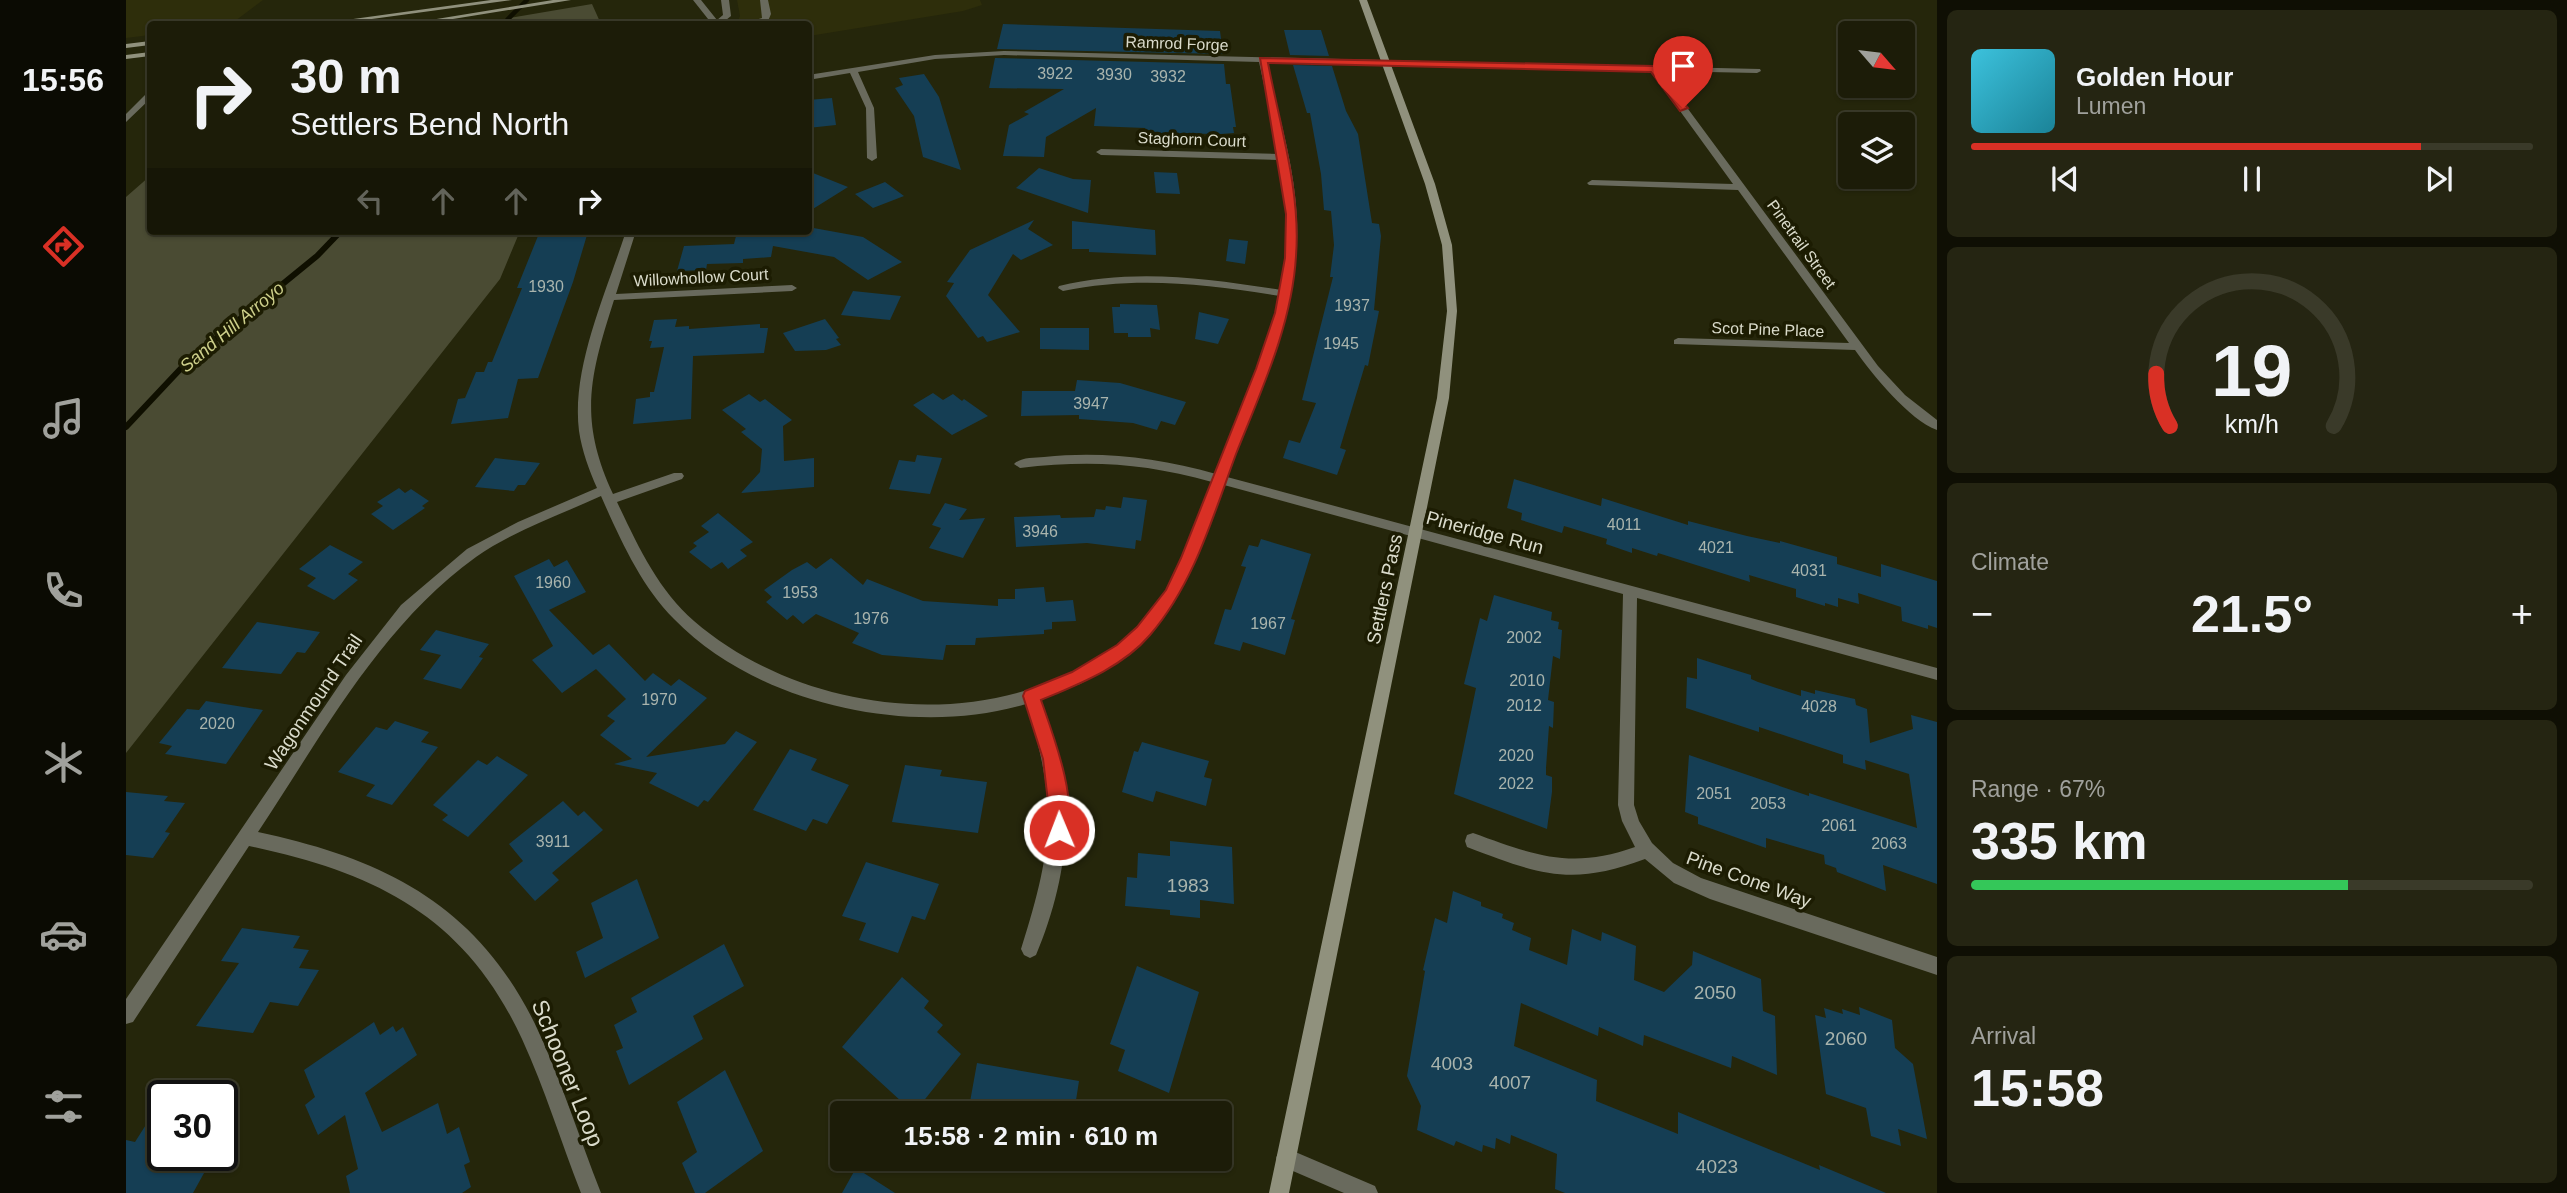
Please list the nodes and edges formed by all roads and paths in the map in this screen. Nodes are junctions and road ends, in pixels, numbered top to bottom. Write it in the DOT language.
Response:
graph roads {
  1 [pos="508,0"];
  2 [pos="566,0"];
  3 [pos="697,0"];
  4 [pos="725,0"];
  5 [pos="764,0"];
  6 [pos="1363,0"];
  7 [pos="346,21"];
  8 [pos="430,21"];
  9 [pos="714,21"];
  10 [pos="721,21"];
  11 [pos="757,21"];
  12 [pos="147,43"];
  13 [pos="126,46"];
  14 [pos="147,54"];
  15 [pos="126,57"];
  16 [pos="1263,60"];
  17 [pos="1386,63"];
  18 [pos="1654,69"];
  19 [pos="853,71"];
  20 [pos="1757,71"];
  21 [pos="812,77"];
  22 [pos="147,98"];
  23 [pos="143,103"];
  24 [pos="126,105"];
  25 [pos="126,118"];
  26 [pos="1101,152"];
  27 [pos="1282,157"];
  28 [pos="872,158"];
  29 [pos="1591,183"];
  30 [pos="1741,187"];
  31 [pos="630,235"];
  32 [pos="792,288"];
  33 [pos="1063,288"];
  34 [pos="1286,294"];
  35 [pos="611,298"];
  36 [pos="1678,342"];
  37 [pos="1857,347"];
  38 [pos="1937,426"];
  39 [pos="1020,464"];
  40 [pos="678,476"];
  41 [pos="1219,480"];
  42 [pos="607,495"];
  43 [pos="1415,533"];
  44 [pos="1630,591"];
  45 [pos="1937,674"];
  46 [pos="1031,696"];
  47 [pos="244,837"];
  48 [pos="1473,841"];
  49 [pos="1646,851"];
  50 [pos="1030,949"];
  51 [pos="1937,966"];
  52 [pos="126,1015"];
  53 [pos="1286,1158"];
  54 [pos="591,1193"];
  55 [pos="1279,1193"];
  56 [pos="1368,1193"];
  1 -- 7 [label="street"];
  2 -- 8 [label="street"];
  3 -- 9 [label="street"];
  4 -- 10 [label="street"];
  5 -- 11 [label="street"];
  6 -- 17 [label="street, Settlers Pass"];
  12 -- 13 [label="street"];
  14 -- 15 [label="street"];
  16 -- 17 [label="street, Ramrod Forge"];
  16 -- 19 [label="street, Ramrod Forge"];
  16 -- 27 [label="street"];
  17 -- 18 [label="street, Ramrod Forge"];
  17 -- 43 [label="street, Settlers Pass"];
  18 -- 20 [label="street, Ramrod Forge"];
  18 -- 30 [label="street, Pinetrail Street"];
  19 -- 21 [label="street, Ramrod Forge"];
  19 -- 28 [label="street"];
  22 -- 23 [label="street"];
  23 -- 24 [label="street"];
  23 -- 25 [label="street"];
  26 -- 27 [label="street, Staghorn Court"];
  27 -- 34 [label="street"];
  29 -- 30 [label="street"];
  30 -- 37 [label="street, Pinetrail Street"];
  31 -- 35 [label="street"];
  32 -- 35 [label="street, Willowhollow Court"];
  33 -- 34 [label="street"];
  34 -- 41 [label="street"];
  35 -- 42 [label="street"];
  36 -- 37 [label="street, Scot Pine Place"];
  37 -- 38 [label="street, Pinetrail Street"];
  39 -- 41 [label="street, Pineridge Run"];
  40 -- 42 [label="street, Wagonmound Trail"];
  41 -- 43 [label="street, Pineridge Run"];
  41 -- 46 [label="street"];
  42 -- 46 [label="street"];
  42 -- 47 [label="street, Wagonmound Trail"];
  43 -- 44 [label="street, Pineridge Run"];
  43 -- 53 [label="street, Settlers Pass"];
  44 -- 45 [label="street, Pineridge Run"];
  44 -- 49 [label="street, Pine Cone Way"];
  46 -- 50 [label="street"];
  47 -- 52 [label="street, Wagonmound Trail"];
  47 -- 54 [label="street, Schooner Loop"];
  48 -- 49 [label="street"];
  49 -- 51 [label="street, Pine Cone Way"];
  53 -- 55 [label="street, Settlers Pass"];
  53 -- 56 [label="street"];
}
